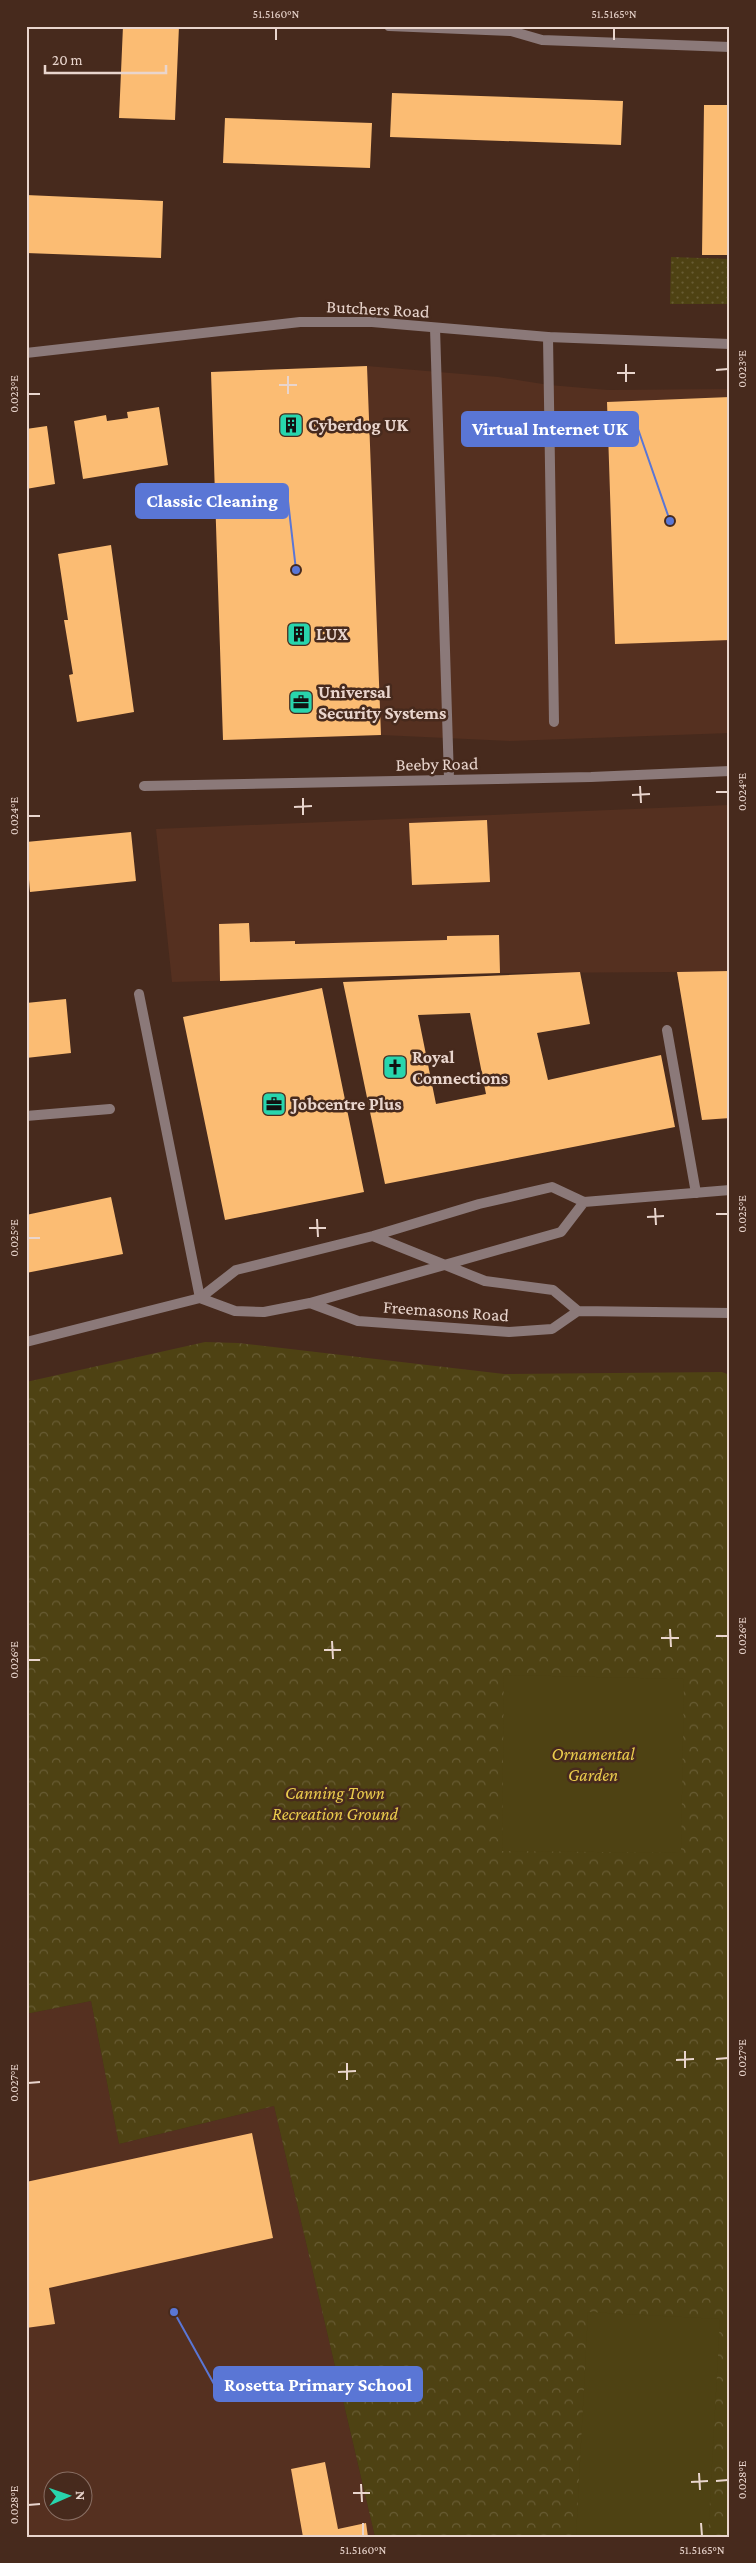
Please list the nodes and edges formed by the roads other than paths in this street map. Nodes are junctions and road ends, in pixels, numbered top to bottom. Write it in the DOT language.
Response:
graph roads {
  1 [pos="389,26"];
  2 [pos="510,29"];
  3 [pos="730,47"];
  4 [pos="435,328"];
  5 [pos="548,337"];
  6 [pos="730,344"];
  7 [pos="26,353"];
  8 [pos="554,722"];
  9 [pos="730,771"];
  10 [pos="449,780"];
  11 [pos="144,786"];
  12 [pos="139,994"];
  13 [pos="667,1030"];
  14 [pos="110,1109"];
  15 [pos="26,1116"];
  16 [pos="730,1190"];
  17 [pos="696,1193"];
  18 [pos="584,1202"];
  19 [pos="373,1236"];
  20 [pos="443,1264"];
  21 [pos="200,1298"];
  22 [pos="310,1303"];
  23 [pos="578,1311"];
  24 [pos="730,1313"];
  25 [pos="26,1342"];
  1 -- 2 [label="street"];
  2 -- 3 [label="street"];
  4 -- 5 [label="street, Butchers Road"];
  4 -- 7 [label="street, Butchers Road"];
  4 -- 10 [label="street"];
  5 -- 6 [label="street, Butchers Road"];
  5 -- 8 [label="street"];
  9 -- 10 [label="street, Beeby Road"];
  10 -- 11 [label="street, Beeby Road"];
  12 -- 21 [label="street"];
  13 -- 17 [label="street"];
  14 -- 15 [label="street"];
  16 -- 17 [label="street"];
  17 -- 18 [label="street"];
  18 -- 19 [label="street"];
  18 -- 20 [label="street, Freemasons Road"];
  19 -- 20 [label="street, Freemasons Road"];
  19 -- 21 [label="street"];
  20 -- 22 [label="street, Freemasons Road"];
  20 -- 23 [label="street, Freemasons Road"];
  21 -- 22 [label="street, Freemasons Road"];
  21 -- 25 [label="street"];
  22 -- 23 [label="street, Freemasons Road"];
  23 -- 24 [label="street"];
}
